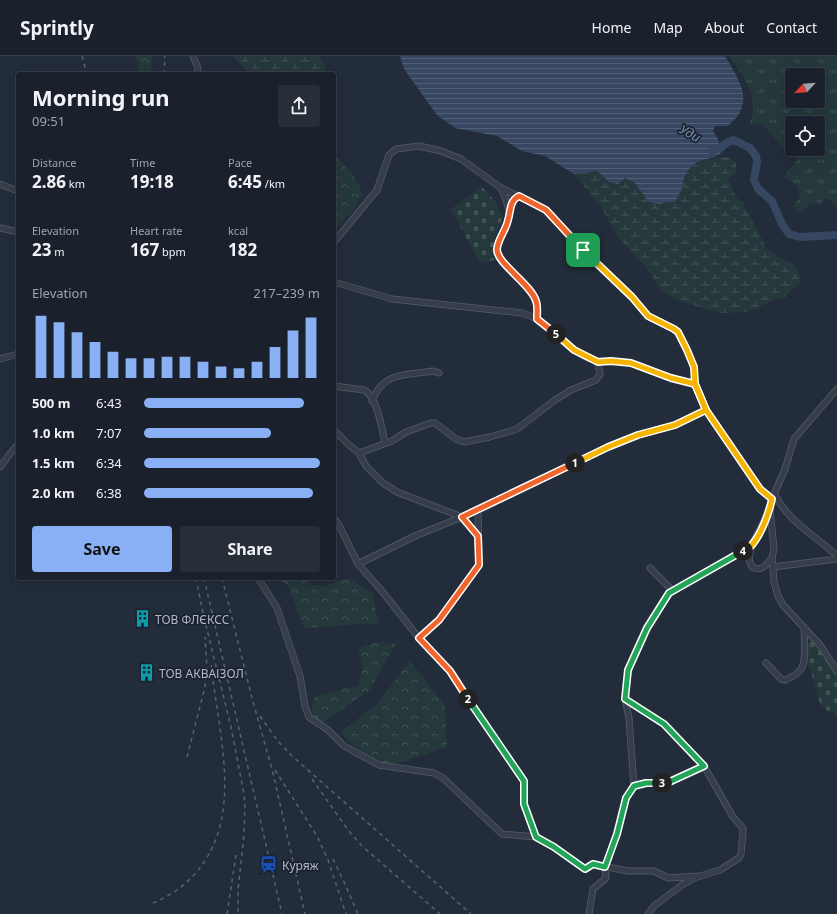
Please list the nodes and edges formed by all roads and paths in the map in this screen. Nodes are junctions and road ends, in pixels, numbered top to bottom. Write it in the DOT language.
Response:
graph roads {
  1 [pos="193,56"];
  2 [pos="197,72"];
  3 [pos="0,184"];
  4 [pos="501,188"];
  5 [pos="16,190"];
  6 [pos="519,196"];
  7 [pos="509,211"];
  8 [pos="0,228"];
  9 [pos="16,232"];
  10 [pos="336,240"];
  11 [pos="336,283"];
  12 [pos="537,319"];
  13 [pos="16,355"];
  14 [pos="0,359"];
  15 [pos="598,362"];
  16 [pos="439,373"];
  17 [pos="695,384"];
  18 [pos="336,386"];
  19 [pos="837,389"];
  20 [pos="372,401"];
  21 [pos="706,410"];
  22 [pos="336,432"];
  23 [pos="385,443"];
  24 [pos="16,446"];
  25 [pos="359,453"];
  26 [pos="0,467"];
  27 [pos="773,496"];
  28 [pos="770,508"];
  29 [pos="478,509"];
  30 [pos="462,517"];
  31 [pos="336,521"];
  32 [pos="478,536"];
  33 [pos="751,546"];
  34 [pos="772,558"];
  35 [pos="837,558"];
  36 [pos="358,564"];
  37 [pos="773,567"];
  38 [pos="650,568"];
  39 [pos="259,580"];
  40 [pos="674,591"];
  41 [pos="804,627"];
  42 [pos="419,638"];
  43 [pos="766,663"];
  44 [pos="837,671"];
  45 [pos="625,699"];
  46 [pos="704,766"];
  47 [pos="634,786"];
  48 [pos="536,837"];
  49 [pos="605,867"];
  50 [pos="698,876"];
  51 [pos="588,914"];
  52 [pos="648,914"];
  1 -- 2 [label="street"];
  3 -- 5 [label="street"];
  4 -- 6 [label="street"];
  4 -- 7 [label="street"];
  4 -- 10 [label="street"];
  6 -- 7 [label="street"];
  6 -- 17 [label="street"];
  7 -- 12 [label="street"];
  8 -- 9 [label="street"];
  11 -- 12 [label="street"];
  12 -- 15 [label="street"];
  13 -- 14 [label="street"];
  15 -- 17 [label="street"];
  15 -- 23 [label="street"];
  16 -- 20 [label="street"];
  17 -- 21 [label="street"];
  18 -- 20 [label="street"];
  19 -- 27 [label="street"];
  20 -- 23 [label="street"];
  21 -- 27 [label="street"];
  21 -- 29 [label="street"];
  22 -- 25 [label="street"];
  23 -- 25 [label="street"];
  24 -- 26 [label="street"];
  25 -- 30 [label="street"];
  27 -- 28 [label="street"];
  27 -- 35 [label="street"];
  28 -- 33 [label="street"];
  28 -- 34 [label="street"];
  29 -- 30 [label="street"];
  29 -- 32 [label="street"];
  30 -- 32 [label="street"];
  30 -- 36 [label="street"];
  31 -- 36 [label="street"];
  32 -- 42 [label="street"];
  33 -- 34 [label="street"];
  33 -- 40 [label="street"];
  34 -- 37 [label="street"];
  35 -- 37 [label="street"];
  36 -- 42 [label="street"];
  37 -- 41 [label="street"];
  38 -- 40 [label="street"];
  39 -- 48 [label="street"];
  40 -- 45 [label="street"];
  41 -- 43 [label="street"];
  41 -- 44 [label="street"];
  42 -- 48 [label="street"];
  45 -- 46 [label="street"];
  45 -- 47 [label="street"];
  46 -- 47 [label="street"];
  46 -- 50 [label="street"];
  47 -- 49 [label="street"];
  48 -- 49 [label="street"];
  49 -- 50 [label="street"];
  49 -- 51 [label="street"];
  50 -- 52 [label="street"];
}
